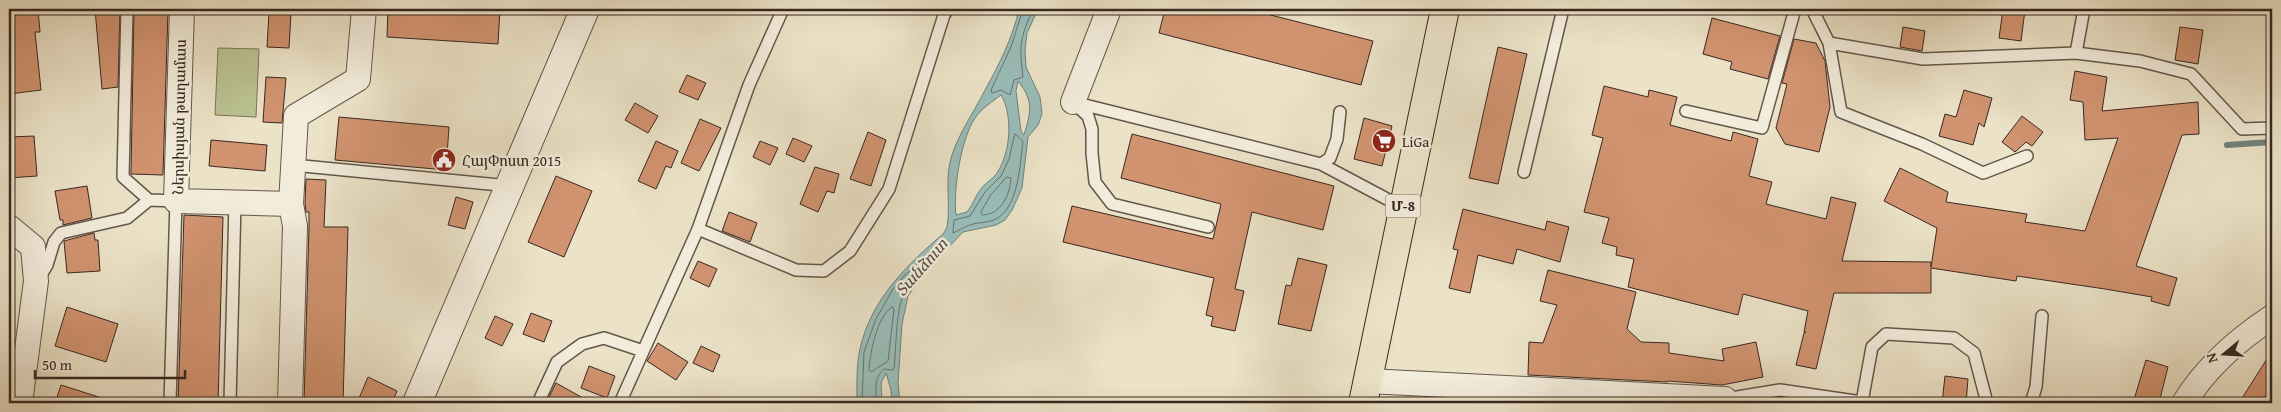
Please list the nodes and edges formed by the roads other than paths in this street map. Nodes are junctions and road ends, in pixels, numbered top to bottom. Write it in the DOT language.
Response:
graph roads {
  1 [pos="128,9"];
  2 [pos="182,9"];
  3 [pos="364,9"];
  4 [pos="585,9"];
  5 [pos="783,9"];
  6 [pos="933,9"];
  7 [pos="1109,9"];
  8 [pos="1445,9"];
  9 [pos="1563,9"];
  10 [pos="1795,9"];
  11 [pos="1812,9"];
  12 [pos="2084,9"];
  13 [pos="946,12"];
  14 [pos="1829,43"];
  15 [pos="2076,53"];
  16 [pos="1073,102"];
  17 [pos="1686,111"];
  18 [pos="1340,112"];
  19 [pos="2272,128"];
  20 [pos="2027,156"];
  21 [pos="1321,164"];
  22 [pos="293,165"];
  23 [pos="1524,172"];
  24 [pos="510,186"];
  25 [pos="149,200"];
  26 [pos="176,201"];
  27 [pos="235,202"];
  28 [pos="291,204"];
  29 [pos="1402,206"];
  30 [pos="9,227"];
  31 [pos="1208,227"];
  32 [pos="698,230"];
  33 [pos="36,281"];
  34 [pos="2042,316"];
  35 [pos="2272,317"];
  36 [pos="643,352"];
  37 [pos="1365,392"];
  38 [pos="1579,398"];
  39 [pos="1724,401"];
  40 [pos="20,403"];
  41 [pos="170,403"];
  42 [pos="230,403"];
  43 [pos="290,403"];
  44 [pos="417,403"];
  45 [pos="538,403"];
  46 [pos="620,403"];
  47 [pos="1862,403"];
  48 [pos="1986,403"];
  49 [pos="2031,403"];
  50 [pos="2184,403"];
  1 -- 25 [label="lane"];
  2 -- 26 [label="street, Ներսիսյան թաղամաս"];
  3 -- 22 [label="street"];
  4 -- 24 [label="street"];
  5 -- 32 [label="lane"];
  6 -- 13 [label="lane"];
  7 -- 16 [label="street"];
  8 -- 29 [label="highway, Մ-8"];
  9 -- 23 [label="lane"];
  10 -- 17 [label="lane"];
  11 -- 14 [label="lane"];
  12 -- 15 [label="lane"];
  13 -- 32 [label="lane"];
  14 -- 15 [label="lane"];
  14 -- 20 [label="lane"];
  15 -- 19 [label="lane"];
  16 -- 21 [label="lane"];
  16 -- 31 [label="lane"];
  18 -- 21 [label="lane"];
  21 -- 29 [label="lane"];
  22 -- 24 [label="lane"];
  22 -- 28 [label="street"];
  24 -- 44 [label="street"];
  25 -- 26 [label="lane"];
  25 -- 33 [label="lane"];
  26 -- 27 [label="street, Ներսիսյան թաղամաս"];
  26 -- 41 [label="lane"];
  27 -- 28 [label="street, Ներսիսյան թաղամաս"];
  27 -- 42 [label="lane"];
  28 -- 43 [label="street"];
  29 -- 37 [label="highway, Մ-8"];
  30 -- 33 [label="street"];
  32 -- 36 [label="lane"];
  33 -- 40 [label="street"];
  34 -- 49 [label="lane"];
  35 -- 50 [label="street"];
  36 -- 45 [label="lane"];
  36 -- 46 [label="lane"];
  37 -- 38 [label="street"];
  38 -- 39 [label="street"];
  39 -- 47 [label="lane"];
  47 -- 48 [label="lane"];
}
